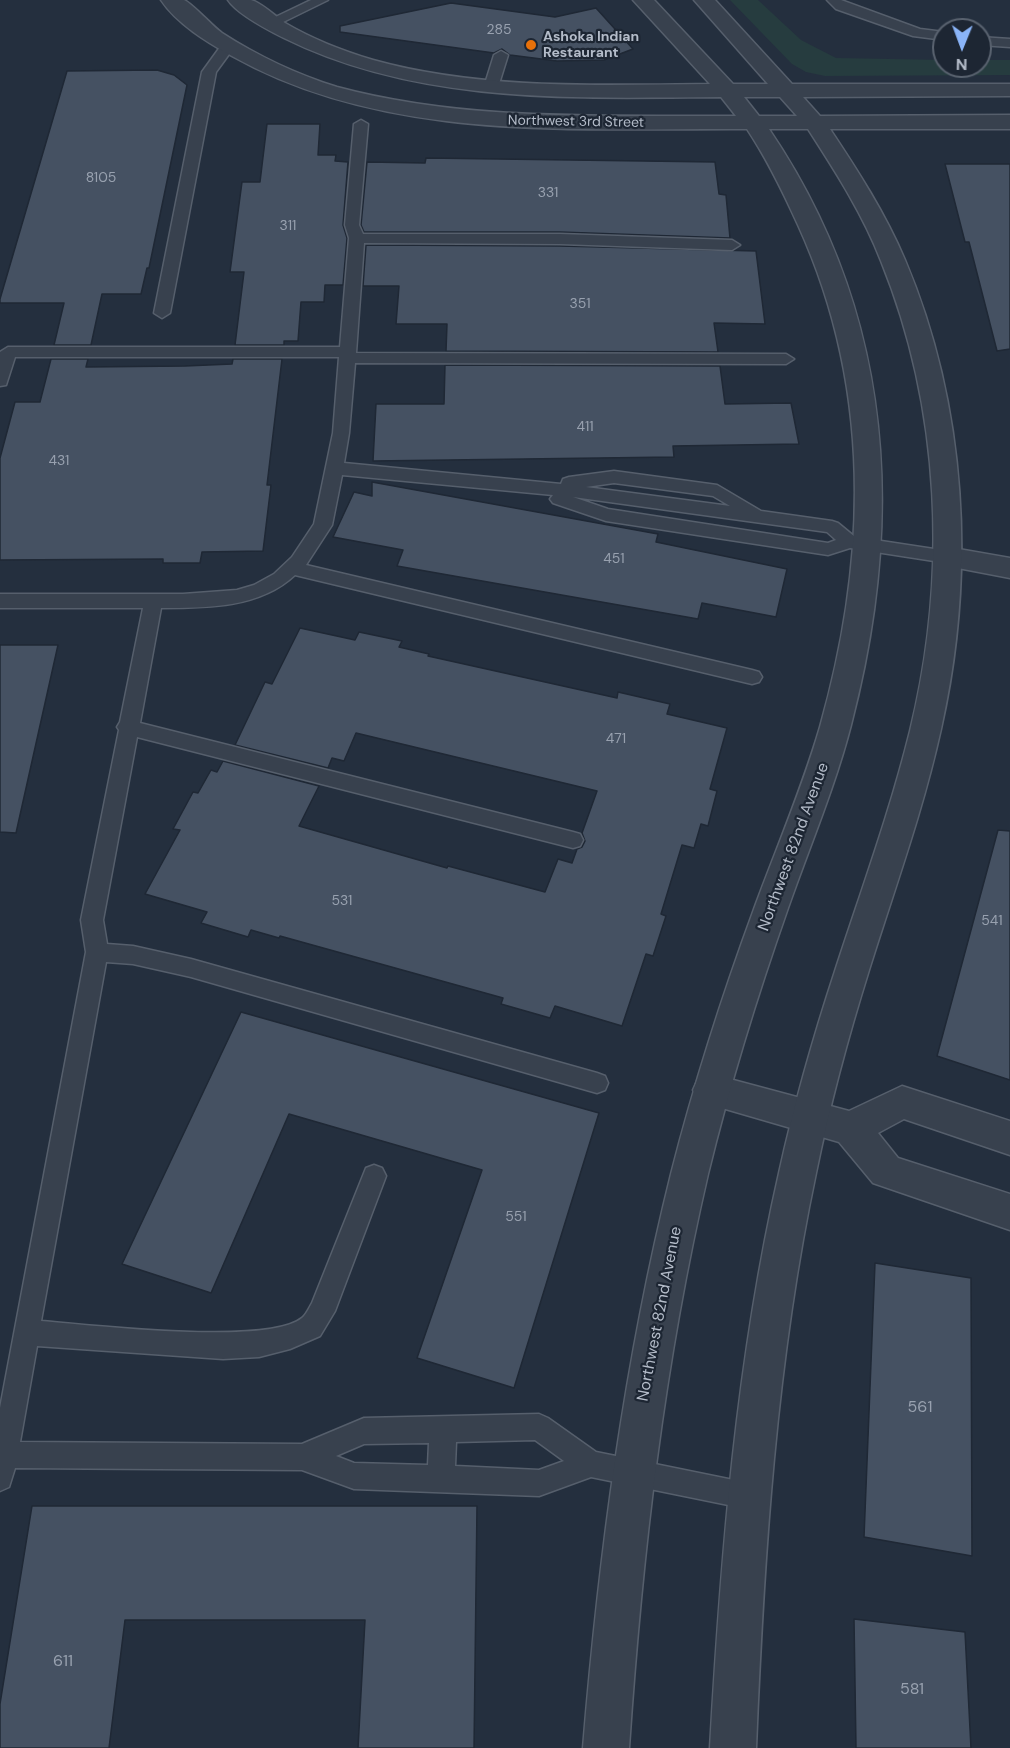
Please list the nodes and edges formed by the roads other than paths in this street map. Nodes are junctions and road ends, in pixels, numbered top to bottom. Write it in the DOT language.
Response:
graph roads {
  1 [pos="171,0"];
  2 [pos="238,0"];
  3 [pos="322,0"];
  4 [pos="643,0"];
  5 [pos="704,0"];
  6 [pos="833,0"];
  7 [pos="270,23"];
  8 [pos="932,35"];
  9 [pos="679,39"];
  10 [pos="992,42"];
  11 [pos="1010,43"];
  12 [pos="228,46"];
  13 [pos="501,56"];
  14 [pos="491,87"];
  15 [pos="726,90"];
  16 [pos="788,90"];
  17 [pos="1010,90"];
  18 [pos="603,91"];
  19 [pos="753,122"];
  20 [pos="814,122"];
  21 [pos="1010,122"];
  22 [pos="361,124"];
  23 [pos="357,238"];
  24 [pos="732,245"];
  25 [pos="162,314"];
  26 [pos="348,355"];
  27 [pos="786,359"];
  28 [pos="0,381"];
  29 [pos="335,468"];
  30 [pos="530,488"];
  31 [pos="736,508"];
  32 [pos="732,534"];
  33 [pos="859,543"];
  34 [pos="947,557"];
  35 [pos="292,568"];
  36 [pos="1010,568"];
  37 [pos="0,601"];
  38 [pos="153,602"];
  39 [pos="752,677"];
  40 [pos="128,727"];
  41 [pos="573,840"];
  42 [pos="97,952"];
  43 [pos="597,1083"];
  44 [pos="711,1090"];
  45 [pos="810,1118"];
  46 [pos="851,1128"];
  47 [pos="1010,1138"];
  48 [pos="374,1176"];
  49 [pos="1010,1212"];
  50 [pos="27,1333"];
  51 [pos="443,1429"];
  52 [pos="302,1457"];
  53 [pos="591,1464"];
  54 [pos="2,1466"];
  55 [pos="633,1471"];
  56 [pos="441,1479"];
  57 [pos="748,1496"];
  58 [pos="606,1748"];
  59 [pos="733,1748"];
  1 -- 12 [label="street, Northwest 3rd Street"];
  2 -- 7 [label="street, Northwest 3rd Street"];
  3 -- 7 [label="lane"];
  4 -- 9 [label="street, Northwest 82nd Avenue"];
  5 -- 16 [label="street"];
  6 -- 8 [label="lane"];
  7 -- 14 [label="street, Northwest 3rd Street"];
  9 -- 15 [label="street, Northwest 82nd Avenue"];
  9 -- 18 [label="street"];
  10 -- 11 [label="lane"];
  12 -- 19 [label="street, Northwest 3rd Street"];
  12 -- 25 [label="lane"];
  13 -- 14 [label="lane"];
  14 -- 18 [label="street, Northwest 3rd Street"];
  15 -- 16 [label="street, Northwest 3rd Street"];
  15 -- 18 [label="street, Northwest 3rd Street"];
  15 -- 19 [label="street, Northwest 82nd Avenue"];
  16 -- 17 [label="street, Northwest 3rd Street"];
  16 -- 20 [label="street"];
  19 -- 20 [label="street, Northwest 3rd Street"];
  19 -- 33 [label="street, Northwest 82nd Avenue"];
  20 -- 21 [label="street, Northwest 3rd Street"];
  20 -- 34 [label="street"];
  22 -- 23 [label="lane"];
  23 -- 24 [label="lane"];
  23 -- 26 [label="lane"];
  26 -- 27 [label="lane"];
  26 -- 28 [label="lane"];
  26 -- 29 [label="lane"];
  29 -- 30 [label="lane"];
  29 -- 35 [label="lane"];
  30 -- 31 [label="lane"];
  30 -- 32 [label="lane"];
  31 -- 32 [label="lane"];
  31 -- 33 [label="lane"];
  32 -- 33 [label="lane"];
  33 -- 34 [label="lane"];
  33 -- 44 [label="street, Northwest 82nd Avenue"];
  34 -- 36 [label="street"];
  34 -- 45 [label="street"];
  35 -- 38 [label="lane"];
  35 -- 39 [label="lane"];
  37 -- 38 [label="lane"];
  38 -- 40 [label="lane"];
  40 -- 41 [label="lane"];
  40 -- 42 [label="lane"];
  42 -- 43 [label="lane"];
  42 -- 50 [label="lane"];
  44 -- 45 [label="street"];
  44 -- 55 [label="street, Northwest 82nd Avenue"];
  45 -- 46 [label="street"];
  45 -- 57 [label="street"];
  46 -- 47 [label="street"];
  46 -- 49 [label="street"];
  48 -- 50 [label="lane"];
  50 -- 54 [label="lane"];
  51 -- 52 [label="lane"];
  51 -- 53 [label="lane"];
  51 -- 56 [label="lane"];
  52 -- 54 [label="lane"];
  52 -- 56 [label="lane"];
  53 -- 55 [label="lane"];
  53 -- 56 [label="lane"];
  55 -- 57 [label="lane"];
  55 -- 58 [label="street, Northwest 82nd Avenue"];
  57 -- 59 [label="street"];
}
